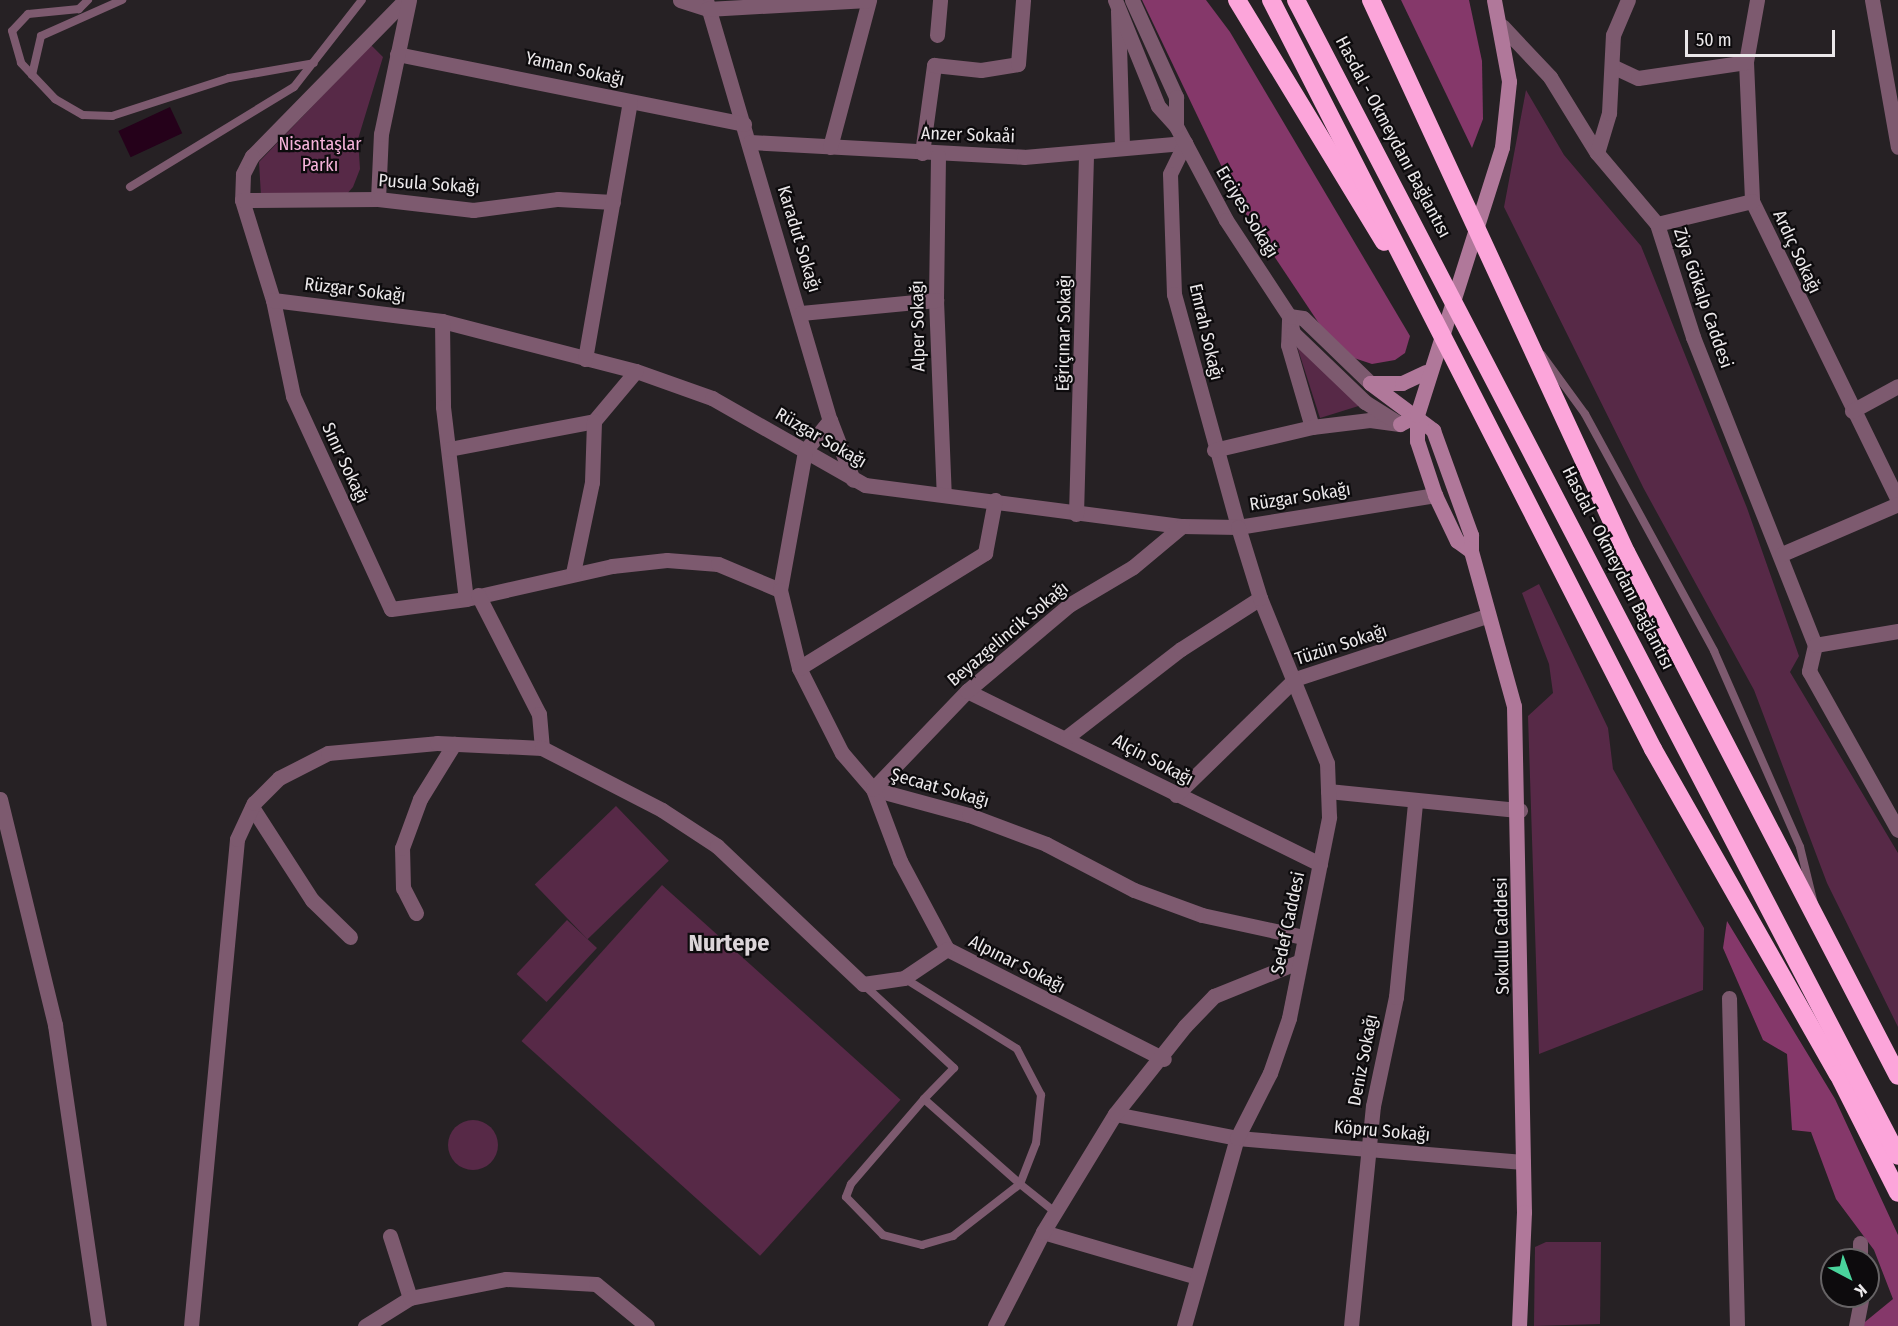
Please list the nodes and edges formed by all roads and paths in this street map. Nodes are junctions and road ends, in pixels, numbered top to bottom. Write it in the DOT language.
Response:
graph roads {
  1 [pos="88,0"];
  2 [pos="122,0"];
  3 [pos="362,0"];
  4 [pos="407,0"];
  5 [pos="680,0"];
  6 [pos="869,0"];
  7 [pos="940,0"];
  8 [pos="1023,0"];
  9 [pos="1237,0"];
  10 [pos="1271,0"];
  11 [pos="1296,0"];
  12 [pos="1371,0"];
  13 [pos="1494,0"];
  14 [pos="1628,0"];
  15 [pos="1757,0"];
  16 [pos="1872,0"];
  17 [pos="1122,2"];
  18 [pos="706,4"];
  19 [pos="1502,26"];
  20 [pos="937,35"];
  21 [pos="397,54"];
  22 [pos="1746,62"];
  23 [pos="314,63"];
  24 [pos="1614,67"];
  25 [pos="32,75"];
  26 [pos="630,102"];
  27 [pos="744,124"];
  28 [pos="750,142"];
  29 [pos="1185,143"];
  30 [pos="830,147"];
  31 [pos="1898,147"];
  32 [pos="1122,148"];
  33 [pos="1086,152"];
  34 [pos="1597,153"];
  35 [pos="930,154"];
  36 [pos="130,187"];
  37 [pos="378,199"];
  38 [pos="242,200"];
  39 [pos="1752,201"];
  40 [pos="613,202"];
  41 [pos="1657,224"];
  42 [pos="1403,266"];
  43 [pos="273,300"];
  44 [pos="936,300"];
  45 [pos="801,313"];
  46 [pos="1289,316"];
  47 [pos="442,321"];
  48 [pos="1530,340"];
  49 [pos="585,359"];
  50 [pos="636,371"];
  51 [pos="1426,372"];
  52 [pos="1370,383"];
  53 [pos="1898,386"];
  54 [pos="1852,411"];
  55 [pos="1417,415"];
  56 [pos="830,420"];
  57 [pos="594,421"];
  58 [pos="1400,424"];
  59 [pos="1312,427"];
  60 [pos="449,449"];
  61 [pos="1214,450"];
  62 [pos="805,451"];
  63 [pos="853,480"];
  64 [pos="944,495"];
  65 [pos="1435,495"];
  66 [pos="995,501"];
  67 [pos="1898,502"];
  68 [pos="1076,514"];
  69 [pos="1182,526"];
  70 [pos="1238,527"];
  71 [pos="1471,551"];
  72 [pos="1782,554"];
  73 [pos="573,573"];
  74 [pos="780,591"];
  75 [pos="472,597"];
  76 [pos="1260,598"];
  77 [pos="1487,616"];
  78 [pos="1898,631"];
  79 [pos="1815,645"];
  80 [pos="799,668"];
  81 [pos="1295,679"];
  82 [pos="967,691"];
  83 [pos="1067,737"];
  84 [pos="454,744"];
  85 [pos="542,748"];
  86 [pos="873,789"];
  87 [pos="1328,791"];
  88 [pos="1176,795"];
  89 [pos="0,799"];
  90 [pos="1415,802"];
  91 [pos="252,807"];
  92 [pos="1520,810"];
  93 [pos="1898,830"];
  94 [pos="1320,864"];
  95 [pos="416,914"];
  96 [pos="1815,917"];
  97 [pos="350,937"];
  98 [pos="1303,937"];
  99 [pos="947,949"];
  100 [pos="1298,962"];
  101 [pos="904,978"];
  102 [pos="863,984"];
  103 [pos="1729,998"];
  104 [pos="1164,1059"];
  105 [pos="1898,1076"];
  106 [pos="924,1100"];
  107 [pos="1115,1114"];
  108 [pos="1238,1138"];
  109 [pos="1368,1150"];
  110 [pos="1898,1156"];
  111 [pos="1523,1162"];
  112 [pos="1020,1184"];
  113 [pos="1898,1193"];
  114 [pos="1055,1212"];
  115 [pos="1043,1232"];
  116 [pos="390,1236"];
  117 [pos="1860,1243"];
  118 [pos="1860,1248"];
  119 [pos="1197,1277"];
  120 [pos="410,1298"];
  121 [pos="1860,1308"];
  122 [pos="99,1326"];
  123 [pos="191,1326"];
  124 [pos="365,1326"];
  125 [pos="647,1326"];
  126 [pos="996,1326"];
  127 [pos="1184,1326"];
  128 [pos="1351,1326"];
  129 [pos="1519,1326"];
  130 [pos="1737,1326"];
  131 [pos="1856,1326"];
  1 -- 25 [label="lane"];
  2 -- 25 [label="lane"];
  3 -- 23 [label="lane"];
  4 -- 21 [label="street"];
  4 -- 38 [label="street, Sınır Sokağı"];
  5 -- 18 [label="street"];
  6 -- 18 [label="street"];
  6 -- 30 [label="street"];
  7 -- 20 [label="street"];
  8 -- 35 [label="street, Alper Sokağı"];
  9 -- 42 [label="highway"];
  10 -- 42 [label="highway"];
  11 -- 110 [label="highway, Hasdal - Okmeydanı Bağlantısı"];
  12 -- 48 [label="highway, Hasdal - Okmeydanı Bağlantısı"];
  13 -- 19 [label="main road, Ziya Gökalp Caddesi"];
  14 -- 24 [label="street"];
  15 -- 22 [label="street, Ardıç Sokağı"];
  16 -- 31 [label="street"];
  17 -- 29 [label="street, Erciyes Sokağı"];
  17 -- 32 [label="street"];
  18 -- 27 [label="street, Karadut Sokağı"];
  19 -- 34 [label="street, Ziya Gökalp Caddesi"];
  19 -- 51 [label="main road"];
  21 -- 26 [label="street, Yaman Sokağı"];
  21 -- 37 [label="street"];
  22 -- 24 [label="street"];
  22 -- 39 [label="street, Ardıç Sokağı"];
  23 -- 25 [label="lane"];
  23 -- 36 [label="lane"];
  24 -- 34 [label="street"];
  26 -- 27 [label="street, Yaman Sokağı"];
  26 -- 40 [label="street"];
  27 -- 28 [label="street, Karadut Sokağı"];
  28 -- 30 [label="street, Anzer Sokaåi"];
  28 -- 45 [label="street, Karadut Sokağı"];
  29 -- 32 [label="street, Anzer Sokaåi"];
  29 -- 46 [label="street, Erciyes Sokağı"];
  29 -- 61 [label="street, Emrah Sokağı"];
  30 -- 35 [label="street, Anzer Sokaåi"];
  32 -- 33 [label="street, Anzer Sokaåi"];
  33 -- 35 [label="street, Anzer Sokaåi"];
  33 -- 68 [label="street, Eğriçınar Sokağı"];
  34 -- 41 [label="street, Ziya Gökalp Caddesi"];
  35 -- 44 [label="street, Alper Sokağı"];
  37 -- 38 [label="street, Pusula Sokağı"];
  37 -- 40 [label="street, Pusula Sokağı"];
  38 -- 43 [label="street, Sınır Sokağı"];
  39 -- 41 [label="street"];
  39 -- 54 [label="street, Ardıç Sokağı"];
  40 -- 49 [label="street"];
  41 -- 72 [label="street, Ziya Gökalp Caddesi"];
  42 -- 113 [label="highway"];
  43 -- 47 [label="street, Rüzgar Sokağı"];
  43 -- 75 [label="street, Sınır Sokağı"];
  44 -- 45 [label="street"];
  44 -- 64 [label="street, Alper Sokağı"];
  45 -- 56 [label="street, Karadut Sokağı"];
  46 -- 52 [label="street, Erciyes Sokağı"];
  46 -- 58 [label="street, Erciyes Sokağı"];
  46 -- 59 [label="street"];
  47 -- 49 [label="street, Rüzgar Sokağı"];
  47 -- 60 [label="street"];
  48 -- 96 [label="highway, Hasdal - Okmeydanı Bağlantısı"];
  48 -- 96 [label="lane"];
  49 -- 50 [label="street, Rüzgar Sokağı"];
  50 -- 57 [label="street"];
  50 -- 62 [label="street, Rüzgar Sokağı"];
  51 -- 52 [label="main road"];
  51 -- 55 [label="main road"];
  52 -- 55 [label="main road"];
  53 -- 54 [label="street"];
  54 -- 67 [label="street, Ardıç Sokağı"];
  55 -- 58 [label="main road"];
  55 -- 65 [label="main road, Sokullu Caddesi"];
  55 -- 71 [label="main road, Sokullu Caddesi"];
  56 -- 62 [label="street"];
  56 -- 63 [label="street, Karadut Sokağı"];
  57 -- 60 [label="street"];
  57 -- 73 [label="street"];
  58 -- 59 [label="street"];
  59 -- 61 [label="street"];
  60 -- 75 [label="street"];
  61 -- 70 [label="street, Emrah Sokağı"];
  62 -- 63 [label="street, Rüzgar Sokağı"];
  62 -- 74 [label="street, Şecaat Sokağı"];
  63 -- 64 [label="street, Rüzgar Sokağı"];
  64 -- 66 [label="street, Rüzgar Sokağı"];
  65 -- 70 [label="street, Rüzgar Sokağı"];
  65 -- 71 [label="main road, Sokullu Caddesi"];
  66 -- 68 [label="street, Rüzgar Sokağı"];
  66 -- 80 [label="street"];
  67 -- 72 [label="street"];
  68 -- 69 [label="street, Rüzgar Sokağı"];
  69 -- 70 [label="street, Rüzgar Sokağı"];
  69 -- 82 [label="street, Beyazgelincik Sokağı"];
  70 -- 76 [label="street, Sedef Caddesi"];
  71 -- 77 [label="main road, Sokullu Caddesi"];
  72 -- 79 [label="street, Ziya Gökalp Caddesi"];
  73 -- 74 [label="street, Sınır Sokağı"];
  73 -- 75 [label="street, Sınır Sokağı"];
  74 -- 80 [label="street, Şecaat Sokağı"];
  75 -- 85 [label="street"];
  76 -- 81 [label="street, Sedef Caddesi"];
  76 -- 83 [label="street"];
  77 -- 81 [label="street, Tüzün Sokağı"];
  77 -- 92 [label="main road, Sokullu Caddesi"];
  78 -- 79 [label="street"];
  79 -- 93 [label="street"];
  80 -- 86 [label="street, Şecaat Sokağı"];
  81 -- 87 [label="street, Sedef Caddesi"];
  81 -- 88 [label="street, Tüzün Sokağı"];
  82 -- 83 [label="street, Alçin Sokağı"];
  82 -- 86 [label="street, Beyazgelincik Sokağı"];
  83 -- 88 [label="street, Alçin Sokağı"];
  84 -- 85 [label="street"];
  84 -- 91 [label="street"];
  84 -- 95 [label="street"];
  85 -- 102 [label="street"];
  86 -- 98 [label="street, Şecaat Sokağı"];
  86 -- 99 [label="street, Alpınar Sokağı"];
  87 -- 90 [label="street"];
  87 -- 94 [label="street, Sedef Caddesi"];
  88 -- 94 [label="street, Alçin Sokağı"];
  89 -- 122 [label="street"];
  90 -- 92 [label="street"];
  90 -- 109 [label="street, Deniz Sokağı"];
  91 -- 97 [label="street"];
  91 -- 123 [label="street"];
  92 -- 111 [label="main road, Sokullu Caddesi"];
  94 -- 98 [label="street, Sedef Caddesi"];
  96 -- 105 [label="highway, Hasdal - Okmeydanı Bağlantısı"];
  98 -- 100 [label="street, Sedef Caddesi"];
  99 -- 101 [label="street"];
  99 -- 104 [label="street, Alpınar Sokağı"];
  100 -- 104 [label="street"];
  100 -- 108 [label="street, Sedef Caddesi"];
  101 -- 102 [label="street"];
  101 -- 112 [label="lane"];
  102 -- 106 [label="lane"];
  103 -- 130 [label="street"];
  104 -- 107 [label="street"];
  106 -- 112 [label="lane"];
  106 -- 112 [label="lane"];
  107 -- 108 [label="street, Köpru Sokağı"];
  107 -- 114 [label="street"];
  108 -- 109 [label="street, Köpru Sokağı"];
  108 -- 119 [label="street, Sedef Caddesi"];
  109 -- 111 [label="street, Köpru Sokağı"];
  109 -- 128 [label="street, Deniz Sokağı"];
  111 -- 129 [label="main road, Sokullu Caddesi"];
  112 -- 114 [label="lane"];
  114 -- 115 [label="street"];
  115 -- 119 [label="street"];
  115 -- 126 [label="street"];
  116 -- 120 [label="street"];
  117 -- 118 [label="street"];
  119 -- 127 [label="street, Sedef Caddesi"];
  120 -- 124 [label="street"];
  120 -- 125 [label="street"];
  121 -- 131 [label="street"];
}
